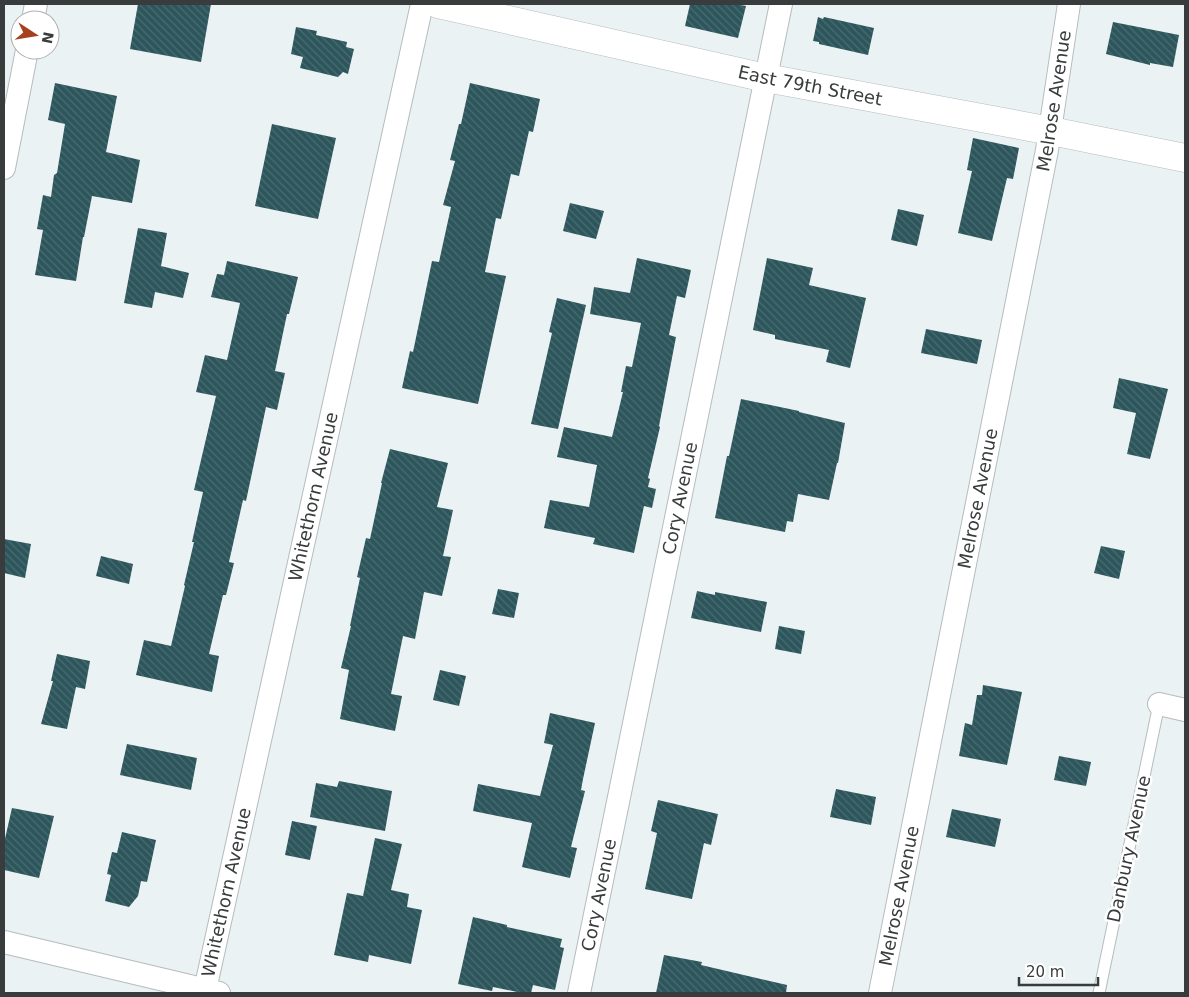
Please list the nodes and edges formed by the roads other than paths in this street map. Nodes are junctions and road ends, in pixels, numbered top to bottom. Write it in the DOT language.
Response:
graph roads {
  1 [pos="422,4"];
  2 [pos="438,4"];
  3 [pos="781,4"];
  4 [pos="1070,4"];
  5 [pos="25,60"];
  6 [pos="766,78"];
  7 [pos="1051,131"];
  8 [pos="1185,158"];
  9 [pos="4,168"];
  10 [pos="1159,704"];
  11 [pos="1185,710"];
  12 [pos="4,942"];
  13 [pos="212,992"];
  14 [pos="579,993"];
  15 [pos="880,993"];
  16 [pos="1099,993"];
  1 -- 13 [label="street, Whitethorn Avenue"];
  2 -- 6 [label="main road, East 79th Street"];
  3 -- 6 [label="street, Cory Avenue"];
  4 -- 7 [label="street, Melrose Avenue"];
  5 -- 9 [label="street"];
  6 -- 7 [label="main road, East 79th Street"];
  6 -- 14 [label="street, Cory Avenue"];
  7 -- 8 [label="main road, East 79th Street"];
  7 -- 15 [label="street, Melrose Avenue"];
  10 -- 11 [label="street"];
  10 -- 16 [label="lane, Danbury Avenue"];
  12 -- 13 [label="street"];
}
